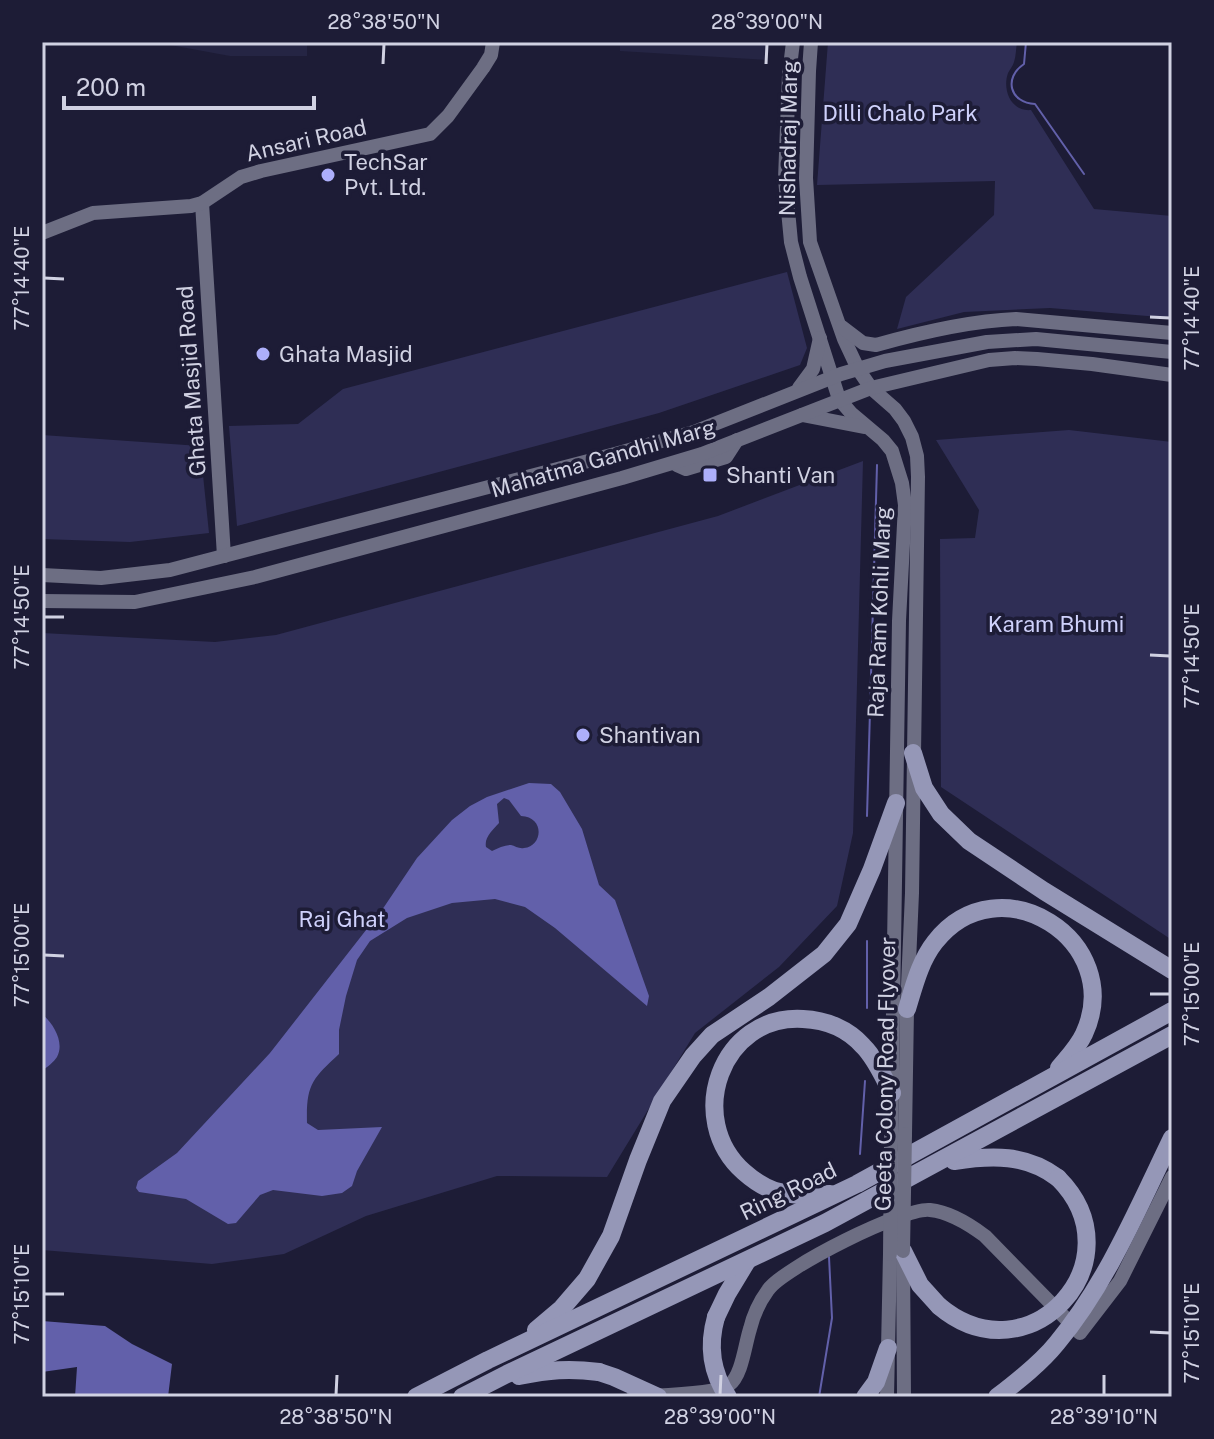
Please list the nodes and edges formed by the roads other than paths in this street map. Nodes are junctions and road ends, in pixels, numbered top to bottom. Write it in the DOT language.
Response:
graph roads {
  1 [pos="493,42"];
  2 [pos="793,42"];
  3 [pos="811,42"];
  4 [pos="202,203"];
  5 [pos="42,233"];
  6 [pos="839,324"];
  7 [pos="935,330"];
  8 [pos="1172,333"];
  9 [pos="820,337"];
  10 [pos="844,339"];
  11 [pos="871,345"];
  12 [pos="855,351"];
  13 [pos="939,351"];
  14 [pos="1172,352"];
  15 [pos="885,361"];
  16 [pos="858,369"];
  17 [pos="1172,375"];
  18 [pos="833,377"];
  19 [pos="871,388"];
  20 [pos="796,392"];
  21 [pos="839,399"];
  22 [pos="801,415"];
  23 [pos="869,428"];
  24 [pos="224,556"];
  25 [pos="42,575"];
  26 [pos="42,601"];
  27 [pos="913,753"];
  28 [pos="904,802"];
  29 [pos="1172,970"];
  30 [pos="907,1009"];
  31 [pos="1172,1011"];
  32 [pos="1172,1035"];
  33 [pos="1047,1080"];
  34 [pos="892,1093"];
  35 [pos="1172,1138"];
  36 [pos="939,1163"];
  37 [pos="1172,1177"];
  38 [pos="839,1193"];
  39 [pos="903,1251"];
  40 [pos="747,1261"];
  41 [pos="888,1348"];
  42 [pos="508,1350"];
  43 [pos="493,1381"];
  44 [pos="416,1397"];
  45 [pos="462,1397"];
  46 [pos="633,1397"];
  47 [pos="658,1397"];
  48 [pos="728,1397"];
  49 [pos="865,1397"];
  50 [pos="887,1397"];
  51 [pos="904,1397"];
  52 [pos="997,1397"];
  1 -- 4 [label="main road, Ansari Road"];
  2 -- 9 [label="main road, Nishadraj Marg"];
  3 -- 6 [label="main road, Nishadraj Marg"];
  4 -- 5 [label="main road, Ansari Road"];
  4 -- 24 [label="main road, Ghata Masjid Road"];
  6 -- 10 [label="main road, Nishadraj Marg"];
  6 -- 11 [label="main road"];
  7 -- 8 [label="main road"];
  7 -- 11 [label="main road"];
  7 -- 13 [label="main road"];
  9 -- 18 [label="main road, Nishadraj Marg"];
  9 -- 20 [label="main road"];
  10 -- 12 [label="main road"];
  10 -- 16 [label="main road, Nishadraj Marg"];
  11 -- 12 [label="main road"];
  12 -- 15 [label="main road"];
  13 -- 14 [label="main road, Mahatma Gandhi Marg"];
  13 -- 15 [label="main road, Mahatma Gandhi Marg"];
  15 -- 16 [label="main road, Mahatma Gandhi Marg"];
  16 -- 18 [label="main road, Mahatma Gandhi Marg"];
  16 -- 19 [label="main road, Raja Ram Kohli Marg"];
  17 -- 19 [label="main road, Mahatma Gandhi Marg"];
  18 -- 20 [label="main road, Mahatma Gandhi Marg"];
  18 -- 21 [label="main road, Nishadraj Marg"];
  19 -- 21 [label="main road, Mahatma Gandhi Marg"];
  19 -- 27 [label="main road, Raja Ram Kohli Marg"];
  20 -- 24 [label="main road, Mahatma Gandhi Marg"];
  21 -- 22 [label="main road, Mahatma Gandhi Marg"];
  21 -- 23 [label="main road, Raja Ram Kohli Marg"];
  22 -- 23 [label="main road"];
  22 -- 26 [label="main road, Mahatma Gandhi Marg"];
  23 -- 28 [label="main road, Raja Ram Kohli Marg"];
  24 -- 25 [label="main road, Mahatma Gandhi Marg"];
  27 -- 28 [label="main road, Geeta Colony Road Flyover"];
  27 -- 29 [label="highway"];
  28 -- 30 [label="main road, Geeta Colony Road Flyover"];
  28 -- 34 [label="main road, Geeta Colony Road Flyover"];
  28 -- 42 [label="highway"];
  30 -- 33 [label="highway"];
  30 -- 39 [label="main road, Geeta Colony Road Flyover, bridge"];
  31 -- 33 [label="highway, Ring Road"];
  32 -- 36 [label="highway, Ring Road"];
  33 -- 38 [label="highway, Ring Road"];
  34 -- 38 [label="highway"];
  34 -- 41 [label="main road, Geeta Colony Road Flyover, bridge"];
  35 -- 52 [label="highway, bridge"];
  36 -- 39 [label="highway, bridge"];
  36 -- 40 [label="highway, Ring Road"];
  37 -- 46 [label="main road"];
  38 -- 42 [label="highway, Ring Road"];
  39 -- 51 [label="main road, Geeta Colony Road Flyover"];
  40 -- 43 [label="highway, Ring Road"];
  40 -- 48 [label="highway, bridge"];
  41 -- 49 [label="highway"];
  41 -- 50 [label="main road, Geeta Colony Road Flyover"];
  42 -- 44 [label="highway, Ring Road"];
  43 -- 45 [label="highway, Ring Road"];
  43 -- 47 [label="highway, bridge"];
}
